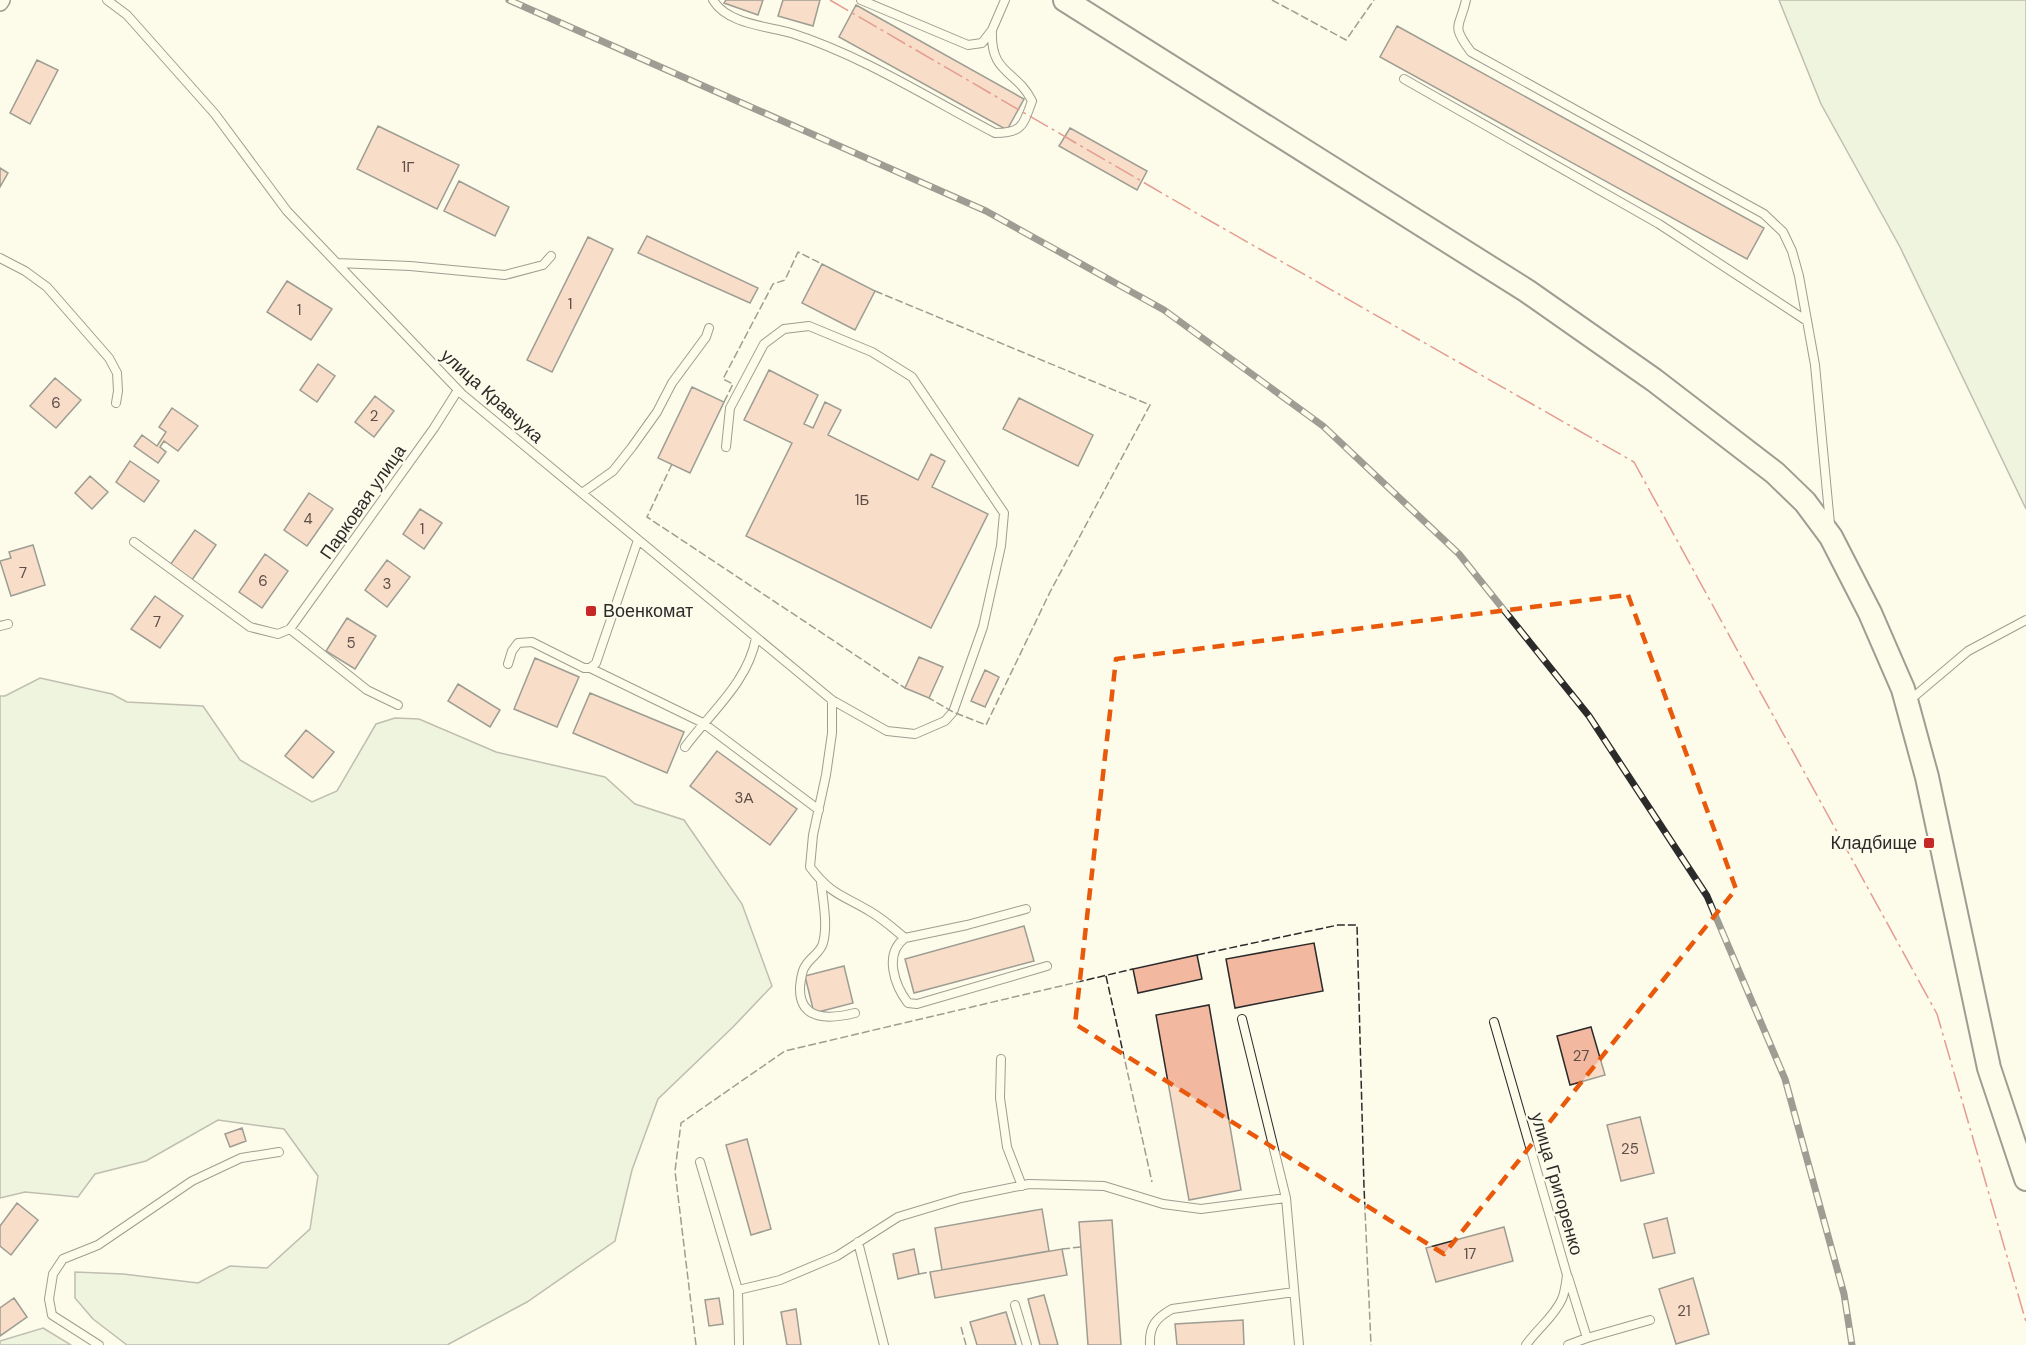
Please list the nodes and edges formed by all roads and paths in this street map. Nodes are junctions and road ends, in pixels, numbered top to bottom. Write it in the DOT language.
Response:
graph roads {
  1 [pos="107,0"];
  2 [pos="713,0"];
  3 [pos="861,0"];
  4 [pos="1005,0"];
  5 [pos="1065,0"];
  6 [pos="1466,0"];
  7 [pos="992,30"];
  8 [pos="1404,79"];
  9 [pos="551,255"];
  10 [pos="0,258"];
  11 [pos="336,263"];
  12 [pos="1807,321"];
  13 [pos="709,328"];
  14 [pos="458,390"];
  15 [pos="116,403"];
  16 [pos="726,447"];
  17 [pos="582,493"];
  18 [pos="1831,537"];
  19 [pos="638,540"];
  20 [pos="135,542"];
  21 [pos="2026,620"];
  22 [pos="290,629"];
  23 [pos="756,638"];
  24 [pos="508,664"];
  25 [pos="590,668"];
  26 [pos="832,700"];
  27 [pos="1906,703"];
  28 [pos="398,705"];
  29 [pos="702,723"];
  30 [pos="685,747"];
  31 [pos="819,810"];
  32 [pos="821,882"];
  33 [pos="1026,909"];
  34 [pos="905,938"];
  35 [pos="1047,966"];
  36 [pos="855,1013"];
  37 [pos="1242,1019"];
  38 [pos="1494,1022"];
  39 [pos="1001,1059"];
  40 [pos="279,1152"];
  41 [pos="699,1162"];
  42 [pos="2026,1179"];
  43 [pos="1022,1186"];
  44 [pos="1286,1197"];
  45 [pos="858,1242"];
  46 [pos="1567,1275"];
  47 [pos="738,1290"];
  48 [pos="1294,1292"];
  49 [pos="1015,1305"];
  50 [pos="1650,1320"];
  51 [pos="1587,1338"];
  52 [pos="99,1345"];
  53 [pos="739,1345"];
  54 [pos="884,1345"];
  55 [pos="1027,1345"];
  56 [pos="1150,1345"];
  57 [pos="1299,1345"];
  58 [pos="1526,1345"];
  59 [pos="1568,1345"];
  1 -- 11 [label="lane, улица Кравчука"];
  2 -- 7 [label="lane"];
  3 -- 7 [label="lane"];
  4 -- 7 [label="lane"];
  5 -- 18 [label="main road"];
  6 -- 12 [label="lane"];
  8 -- 12 [label="lane"];
  9 -- 11 [label="lane"];
  10 -- 15 [label="lane"];
  11 -- 14 [label="lane, улица Кравчука"];
  12 -- 18 [label="lane"];
  13 -- 17 [label="lane"];
  14 -- 17 [label="lane, улица Кравчука"];
  14 -- 22 [label="lane, Парковая улица"];
  16 -- 26 [label="lane, улица Кравчука"];
  17 -- 19 [label="lane, улица Кравчука"];
  18 -- 27 [label="main road"];
  19 -- 23 [label="lane, улица Кравчука"];
  19 -- 25 [label="lane"];
  20 -- 22 [label="lane"];
  21 -- 27 [label="lane"];
  22 -- 28 [label="lane"];
  23 -- 26 [label="lane, улица Кравчука"];
  23 -- 29 [label="lane"];
  24 -- 25 [label="lane"];
  25 -- 29 [label="lane"];
  26 -- 31 [label="lane"];
  27 -- 42 [label="main road"];
  29 -- 30 [label="lane"];
  29 -- 31 [label="lane"];
  31 -- 32 [label="lane"];
  32 -- 34 [label="lane"];
  32 -- 36 [label="lane"];
  33 -- 34 [label="lane"];
  34 -- 35 [label="lane"];
  37 -- 44 [label="lane"];
  38 -- 46 [label="lane, улица Григоренко"];
  39 -- 43 [label="lane"];
  40 -- 52 [label="lane"];
  41 -- 47 [label="lane"];
  43 -- 44 [label="lane"];
  43 -- 45 [label="lane"];
  44 -- 48 [label="lane"];
  45 -- 47 [label="lane"];
  45 -- 54 [label="lane"];
  46 -- 51 [label="lane"];
  46 -- 58 [label="lane, улица Григоренко"];
  47 -- 53 [label="lane"];
  48 -- 56 [label="lane"];
  48 -- 57 [label="lane"];
  49 -- 55 [label="lane"];
  50 -- 51 [label="lane"];
  51 -- 59 [label="lane"];
}
